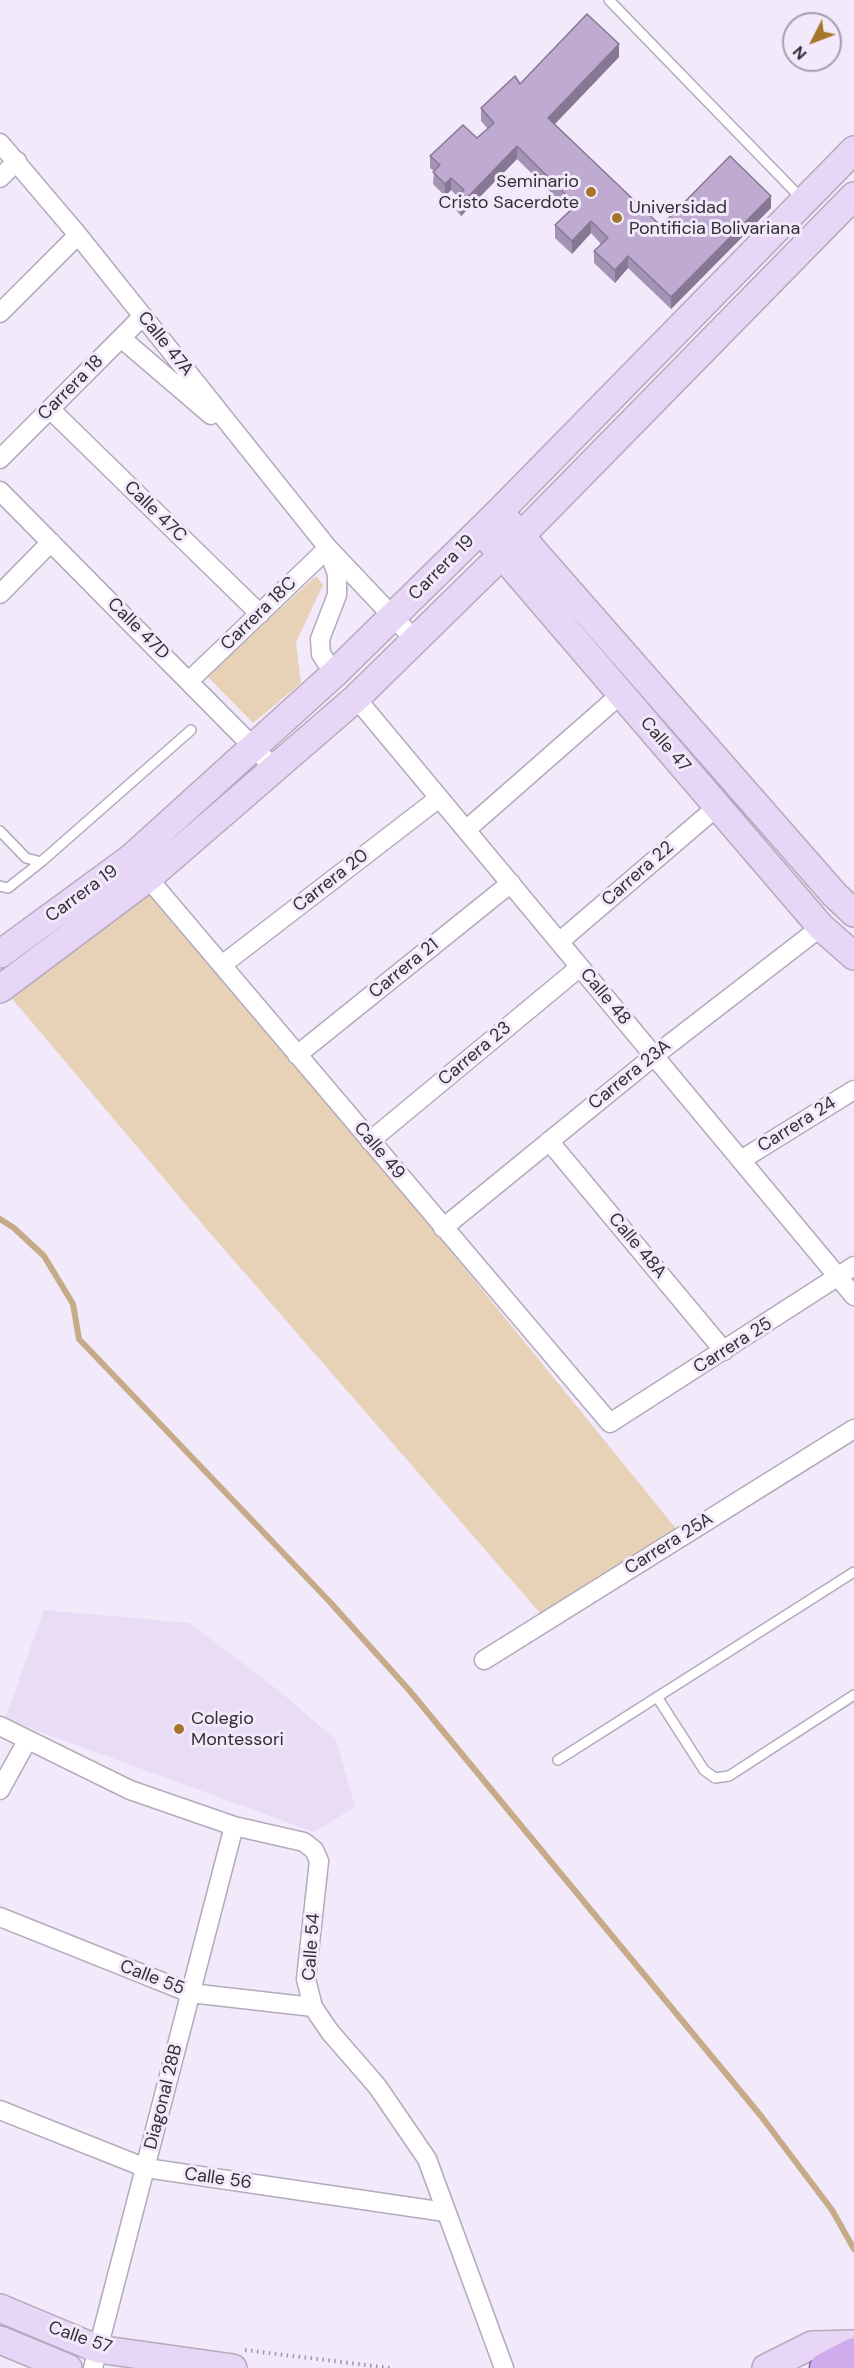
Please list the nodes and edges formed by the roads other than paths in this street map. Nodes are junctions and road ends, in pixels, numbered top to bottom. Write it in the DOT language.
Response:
graph roads {
  1 [pos="609,0"];
  2 [pos="0,143"];
  3 [pos="854,150"];
  4 [pos="17,161"];
  5 [pos="0,178"];
  6 [pos="854,196"];
  7 [pos="804,201"];
  8 [pos="78,235"];
  9 [pos="0,313"];
  10 [pos="142,316"];
  11 [pos="121,338"];
  12 [pos="50,409"];
  13 [pos="245,444"];
  14 [pos="0,459"];
  15 [pos="0,491"];
  16 [pos="490,521"];
  17 [pos="51,542"];
  18 [pos="511,546"];
  19 [pos="328,548"];
  20 [pos="0,594"];
  21 [pos="260,614"];
  22 [pos="393,616"];
  23 [pos="415,640"];
  24 [pos="334,674"];
  25 [pos="190,680"];
  26 [pos="621,694"];
  27 [pos="356,698"];
  28 [pos="191,730"];
  29 [pos="253,745"];
  30 [pos="723,768"];
  31 [pos="274,769"];
  32 [pos="710,797"];
  33 [pos="439,798"];
  34 [pos="466,830"];
  35 [pos="0,831"];
  36 [pos="41,862"];
  37 [pos="148,878"];
  38 [pos="511,883"];
  39 [pos="0,886"];
  40 [pos="854,913"];
  41 [pos="821,927"];
  42 [pos="559,942"];
  43 [pos="0,954"];
  44 [pos="854,956"];
  45 [pos="222,965"];
  46 [pos="580,967"];
  47 [pos="0,989"];
  48 [pos="297,1055"];
  49 [pos="654,1056"];
  50 [pos="854,1090"];
  51 [pos="370,1141"];
  52 [pos="549,1141"];
  53 [pos="741,1160"];
  54 [pos="442,1228"];
  55 [pos="854,1266"];
  56 [pos="839,1278"];
  57 [pos="854,1296"];
  58 [pos="724,1351"];
  59 [pos="610,1423"];
  60 [pos="854,1429"];
  61 [pos="854,1572"];
  62 [pos="484,1660"];
  63 [pos="854,1695"];
  64 [pos="657,1697"];
  65 [pos="0,1726"];
  66 [pos="27,1742"];
  67 [pos="558,1760"];
  68 [pos="0,1790"];
  69 [pos="234,1826"];
  70 [pos="0,1917"];
  71 [pos="190,1993"];
  72 [pos="313,2007"];
  73 [pos="0,2110"];
  74 [pos="146,2168"];
  75 [pos="446,2212"];
  76 [pos="0,2308"];
  77 [pos="0,2340"];
  78 [pos="854,2344"];
  79 [pos="854,2353"];
  80 [pos="96,2358"];
  81 [pos="68,2368"];
  82 [pos="233,2368"];
  83 [pos="504,2368"];
  84 [pos="766,2368"];
  85 [pos="825,2368"];
  1 -- 7 [label="lane"];
  2 -- 4 [label="street, Calle 47A"];
  3 -- 7 [label="main road, Carrera 19"];
  4 -- 5 [label="street"];
  4 -- 8 [label="street, Calle 47A"];
  6 -- 18 [label="main road, Carrera 19"];
  7 -- 16 [label="main road, Carrera 19"];
  8 -- 9 [label="street"];
  8 -- 10 [label="street, Calle 47A"];
  10 -- 11 [label="street, Carrera 18"];
  10 -- 13 [label="street, Calle 47A"];
  11 -- 12 [label="street, Carrera 18"];
  11 -- 13 [label="street"];
  12 -- 14 [label="street, Carrera 18"];
  12 -- 21 [label="street, Calle 47C"];
  13 -- 19 [label="street, Calle 47A"];
  15 -- 17 [label="street, Calle 47D"];
  16 -- 18 [label="main road, Calle 47"];
  16 -- 22 [label="main road, Carrera 19"];
  17 -- 20 [label="street"];
  17 -- 25 [label="street, Calle 47D"];
  18 -- 23 [label="main road, Carrera 19"];
  18 -- 26 [label="main road, Calle 47"];
  18 -- 30 [label="main road, Calle 47"];
  19 -- 21 [label="street, Carrera 18C"];
  19 -- 22 [label="street, Calle 47A"];
  19 -- 24 [label="street"];
  21 -- 25 [label="street, Carrera 18C"];
  22 -- 23 [label="street, Calle 47A"];
  22 -- 24 [label="main road, Carrera 19"];
  23 -- 27 [label="main road, Carrera 19"];
  24 -- 29 [label="main road, Carrera 19"];
  25 -- 29 [label="street, Calle 47D"];
  26 -- 32 [label="main road, Calle 47"];
  26 -- 34 [label="street"];
  27 -- 31 [label="main road, Carrera 19"];
  27 -- 33 [label="street, Calle 48"];
  28 -- 36 [label="lane"];
  29 -- 31 [label="street, Calle 47D"];
  29 -- 43 [label="main road, Carrera 19"];
  30 -- 32 [label="main road"];
  30 -- 40 [label="main road, Calle 47"];
  31 -- 37 [label="main road, Carrera 19"];
  32 -- 41 [label="main road, Calle 47"];
  32 -- 42 [label="street, Carrera 22"];
  33 -- 34 [label="street, Calle 48"];
  33 -- 45 [label="street, Carrera 20"];
  34 -- 38 [label="street, Calle 48"];
  35 -- 36 [label="lane"];
  36 -- 39 [label="lane"];
  37 -- 45 [label="street, Calle 49"];
  37 -- 47 [label="main road, Carrera 19"];
  38 -- 42 [label="street, Calle 48"];
  38 -- 48 [label="street, Carrera 21"];
  41 -- 44 [label="main road, Calle 47"];
  41 -- 49 [label="street, Carrera 23A"];
  42 -- 46 [label="street, Calle 48"];
  45 -- 48 [label="street, Calle 49"];
  46 -- 49 [label="street, Calle 48"];
  46 -- 51 [label="street, Carrera 23"];
  48 -- 51 [label="street, Calle 49"];
  49 -- 52 [label="street, Carrera 23A"];
  49 -- 53 [label="street, Calle 48"];
  50 -- 53 [label="street, Carrera 24"];
  51 -- 54 [label="street, Calle 49"];
  52 -- 54 [label="street, Carrera 23A"];
  52 -- 58 [label="street, Calle 48A"];
  53 -- 56 [label="street, Calle 48"];
  54 -- 59 [label="street, Calle 49"];
  55 -- 56 [label="street, Carrera 25"];
  56 -- 57 [label="street, Calle 48"];
  56 -- 58 [label="street, Carrera 25"];
  58 -- 59 [label="street, Carrera 25"];
  60 -- 62 [label="street, Carrera 25A"];
  61 -- 64 [label="lane"];
  63 -- 64 [label="lane"];
  64 -- 67 [label="lane"];
  65 -- 66 [label="street, Calle 54"];
  66 -- 68 [label="street"];
  66 -- 69 [label="street, Calle 54"];
  69 -- 71 [label="street, Diagonal 28B"];
  69 -- 72 [label="street, Calle 54"];
  70 -- 71 [label="street, Calle 55"];
  71 -- 72 [label="street, Calle 55"];
  71 -- 74 [label="street, Diagonal 28B"];
  72 -- 75 [label="street, Calle 54"];
  73 -- 74 [label="street, Calle 56"];
  74 -- 75 [label="street, Calle 56"];
  74 -- 80 [label="street, Diagonal 28B"];
  75 -- 83 [label="street, Calle 54"];
  76 -- 80 [label="main road, Calle 57"];
  77 -- 81 [label="main road, Calle 57"];
  78 -- 84 [label="main road"];
  79 -- 85 [label="main road"];
  80 -- 82 [label="main road, Calle 57"];
}
